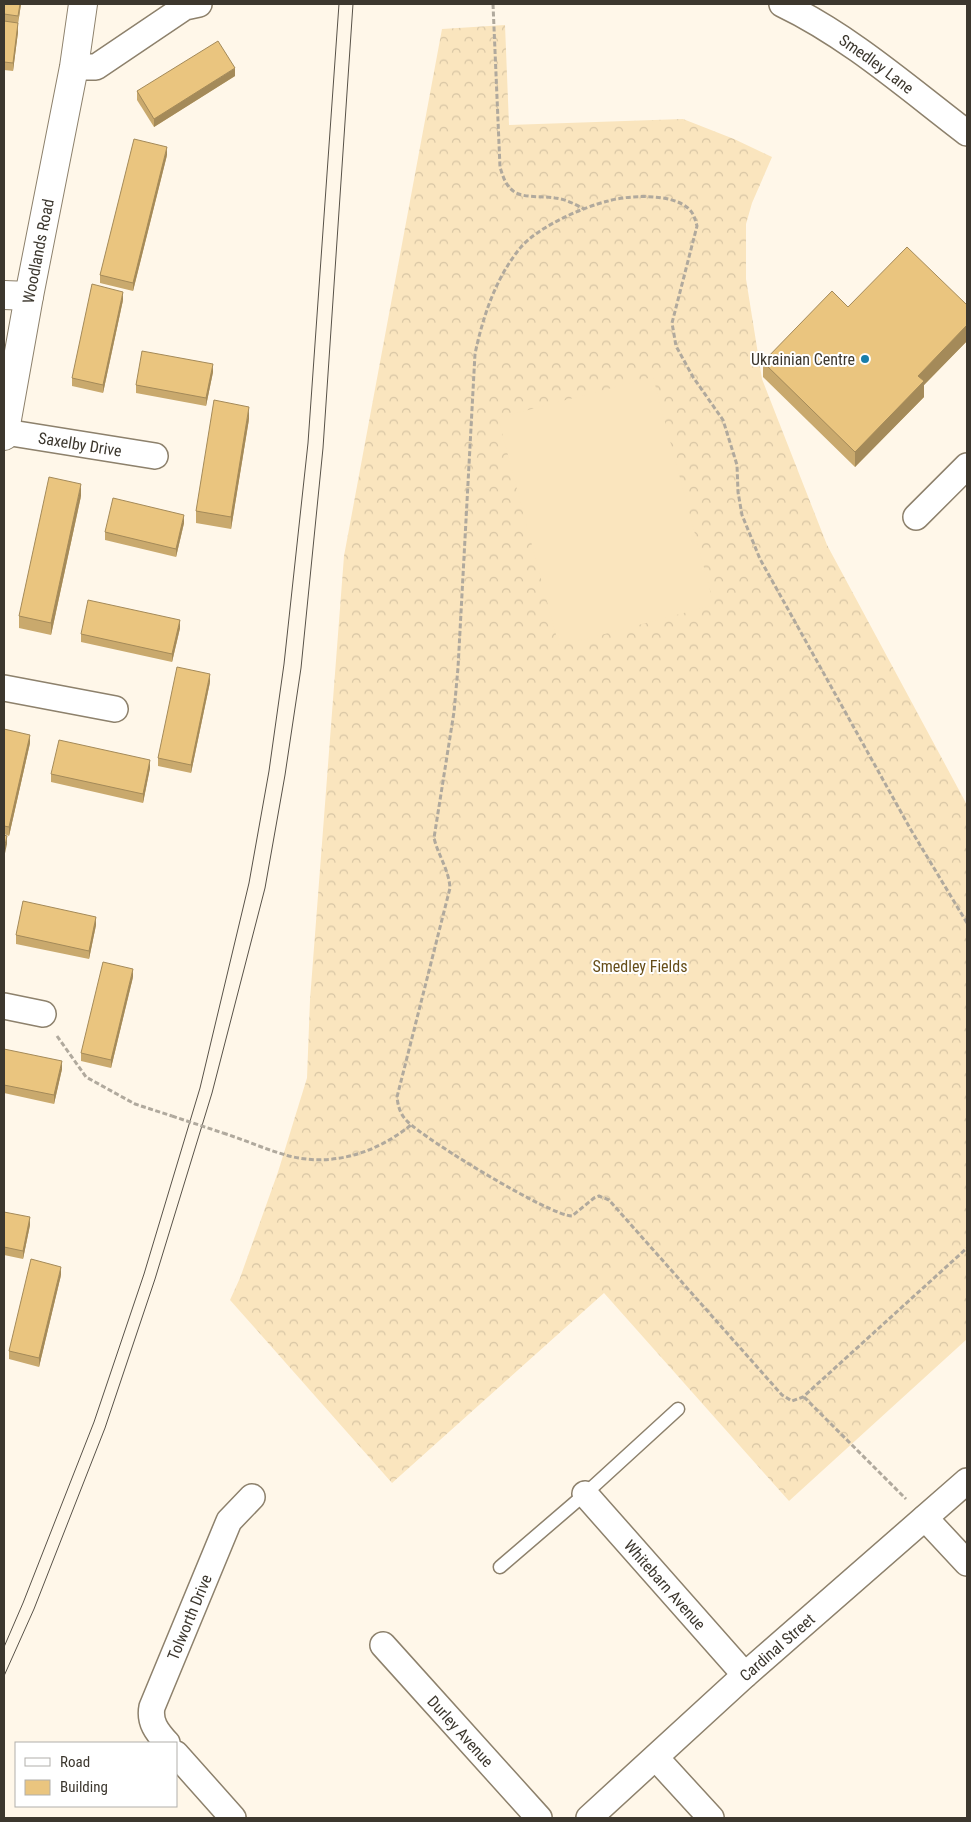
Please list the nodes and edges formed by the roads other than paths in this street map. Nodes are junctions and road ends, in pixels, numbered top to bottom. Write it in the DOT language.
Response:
graph roads {
  1 [pos="83,4"];
  2 [pos="199,4"];
  3 [pos="782,4"];
  4 [pos="74,67"];
  5 [pos="967,134"];
  6 [pos="16,295"];
  7 [pos="4,434"];
  8 [pos="155,456"];
  9 [pos="967,466"];
  10 [pos="916,517"];
  11 [pos="4,688"];
  12 [pos="115,709"];
  13 [pos="4,1006"];
  14 [pos="43,1014"];
  15 [pos="678,1409"];
  16 [pos="967,1481"];
  17 [pos="585,1494"];
  18 [pos="252,1497"];
  19 [pos="926,1518"];
  20 [pos="967,1563"];
  21 [pos="500,1567"];
  22 [pos="383,1645"];
  23 [pos="745,1675"];
  24 [pos="166,1742"];
  25 [pos="178,1756"];
  26 [pos="656,1758"];
  27 [pos="233,1818"];
  28 [pos="539,1818"];
  29 [pos="589,1818"];
  30 [pos="711,1818"];
  1 -- 4 [label="street, Woodlands Road"];
  2 -- 4 [label="street"];
  3 -- 5 [label="street, Smedley Lane"];
  4 -- 6 [label="street, Woodlands Road"];
  6 -- 7 [label="street, Woodlands Road"];
  7 -- 8 [label="street, Saxelby Drive"];
  9 -- 10 [label="street"];
  11 -- 12 [label="street"];
  13 -- 14 [label="street"];
  15 -- 17 [label="lane"];
  16 -- 19 [label="street, Cardinal Street"];
  17 -- 21 [label="lane"];
  17 -- 23 [label="street, Whitebarn Avenue"];
  18 -- 24 [label="street, Tolworth Drive"];
  19 -- 20 [label="street"];
  19 -- 23 [label="street, Cardinal Street"];
  22 -- 28 [label="street, Durley Avenue"];
  23 -- 26 [label="street, Cardinal Street"];
  25 -- 27 [label="street"];
  26 -- 29 [label="street, Cardinal Street"];
  26 -- 30 [label="street"];
}
